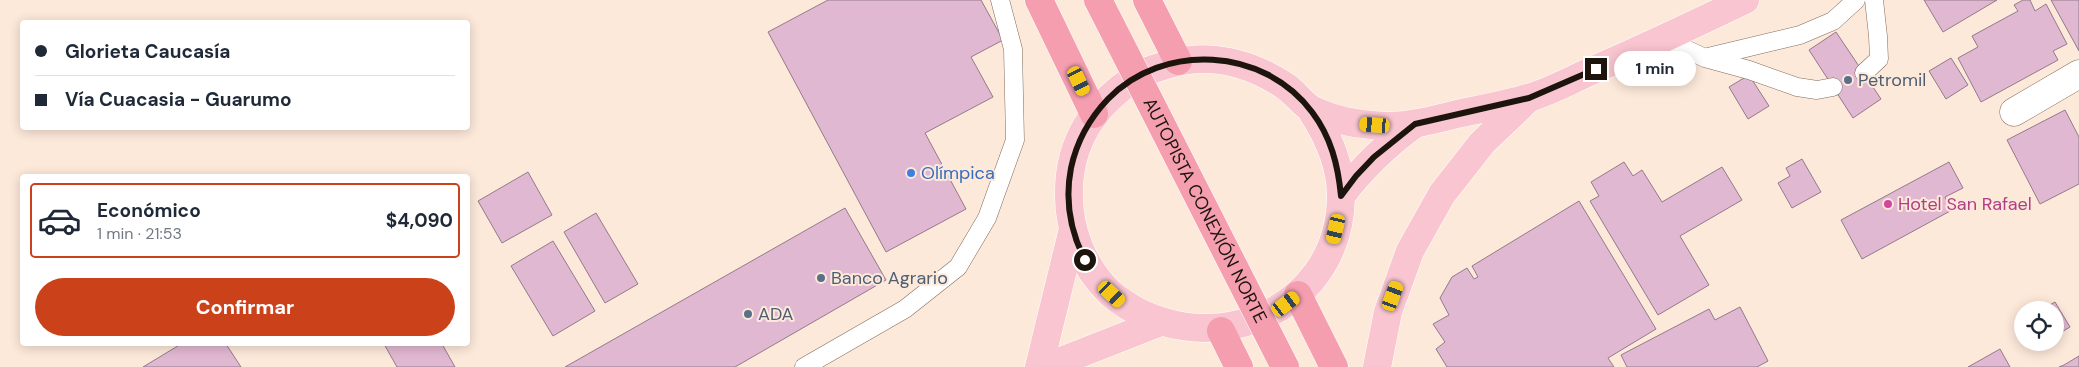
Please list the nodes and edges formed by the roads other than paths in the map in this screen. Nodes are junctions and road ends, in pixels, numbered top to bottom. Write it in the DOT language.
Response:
graph roads {
  1 [pos="1000,0"];
  2 [pos="1039,0"];
  3 [pos="1098,0"];
  4 [pos="1147,0"];
  5 [pos="1745,0"];
  6 [pos="1856,0"];
  7 [pos="1874,0"];
  8 [pos="1664,39"];
  9 [pos="1705,58"];
  10 [pos="1178,61"];
  11 [pos="1864,73"];
  12 [pos="2079,74"];
  13 [pos="1833,88"];
  14 [pos="1529,98"];
  15 [pos="1311,110"];
  16 [pos="2014,112"];
  17 [pos="1094,114"];
  18 [pos="1415,124"];
  19 [pos="1341,196"];
  20 [pos="1073,229"];
  21 [pos="1298,295"];
  22 [pos="1158,323"];
  23 [pos="1221,331"];
  24 [pos="804,367"];
  25 [pos="1039,367"];
  26 [pos="1046,367"];
  27 [pos="1239,367"];
  28 [pos="1285,367"];
  29 [pos="1334,367"];
  30 [pos="1377,367"];
  1 -- 24 [label="lane"];
  2 -- 17 [label="highway"];
  3 -- 28 [label="highway, AUTOPISTA CONEXIÓN NORTE, bridge"];
  4 -- 10 [label="highway"];
  5 -- 8 [label="main road"];
  6 -- 9 [label="lane"];
  7 -- 11 [label="lane"];
  8 -- 9 [label="lane"];
  8 -- 14 [label="main road"];
  9 -- 13 [label="lane"];
  10 -- 15 [label="main road"];
  10 -- 17 [label="main road"];
  12 -- 16 [label="street"];
  14 -- 18 [label="main road"];
  14 -- 30 [label="main road"];
  15 -- 18 [label="main road"];
  15 -- 19 [label="main road"];
  17 -- 20 [label="main road"];
  18 -- 19 [label="main road"];
  19 -- 21 [label="main road"];
  20 -- 22 [label="main road"];
  20 -- 25 [label="main road"];
  21 -- 23 [label="main road"];
  21 -- 29 [label="highway"];
  22 -- 23 [label="main road"];
  22 -- 26 [label="main road"];
  23 -- 27 [label="highway"];
}
